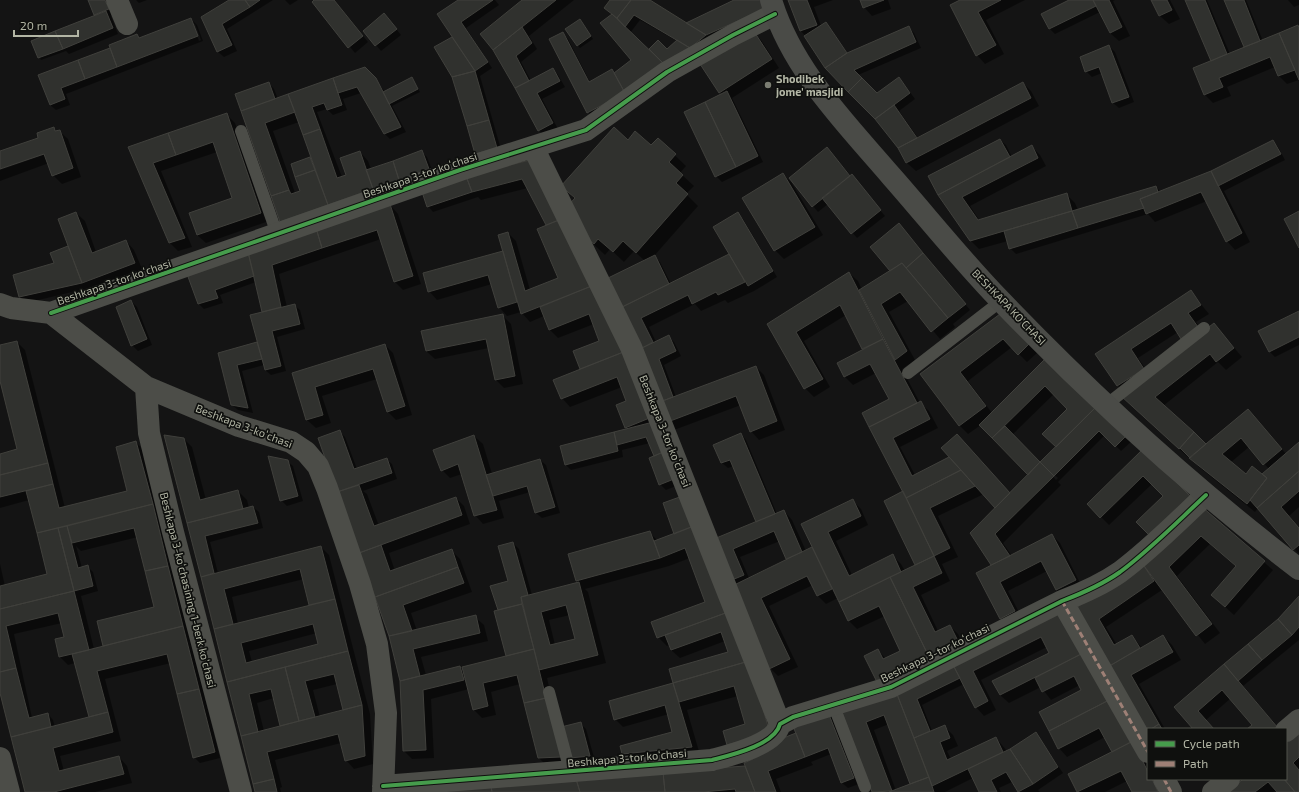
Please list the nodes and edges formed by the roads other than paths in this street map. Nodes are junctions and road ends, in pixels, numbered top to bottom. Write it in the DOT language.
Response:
graph roads {
  1 [pos="117,0"];
  2 [pos="773,7"];
  3 [pos="127,24"];
  4 [pos="241,131"];
  5 [pos="533,147"];
  6 [pos="276,234"];
  7 [pos="1001,302"];
  8 [pos="0,304"];
  9 [pos="51,313"];
  10 [pos="1204,328"];
  11 [pos="908,373"];
  12 [pos="146,387"];
  13 [pos="1106,405"];
  14 [pos="1206,495"];
  15 [pos="1299,569"];
  16 [pos="1062,601"];
  17 [pos="550,692"];
  18 [pos="833,704"];
  19 [pos="1299,720"];
  20 [pos="780,724"];
  21 [pos="1287,730"];
  22 [pos="1147,750"];
  23 [pos="0,758"];
  24 [pos="570,771"];
  25 [pos="1165,780"];
  26 [pos="1228,780"];
  27 [pos="865,788"];
  28 [pos="383,789"];
  29 [pos="9,792"];
  30 [pos="240,792"];
  31 [pos="1171,792"];
  32 [pos="1213,792"];
  1 -- 3 [label="street"];
  2 -- 5 [label="street, Beshkapa 3-tor koʻchasi"];
  2 -- 7 [label="street, BESHKAPA KO'CHASI"];
  4 -- 6 [label="lane"];
  5 -- 6 [label="street, Beshkapa 3-tor koʻchasi"];
  5 -- 20 [label="street, Beshkapa 3-tor koʻchasi"];
  6 -- 9 [label="street, Beshkapa 3-tor koʻchasi"];
  7 -- 11 [label="lane"];
  7 -- 13 [label="street, BESHKAPA KO'CHASI"];
  8 -- 9 [label="street"];
  9 -- 12 [label="street, Beshkapa 3-koʻchasi"];
  10 -- 13 [label="lane"];
  12 -- 28 [label="street, Beshkapa 3-koʻchasi"];
  12 -- 30 [label="street, Beshkapa 3-koʻchasining 1-berk koʻchasi"];
  13 -- 14 [label="street, BESHKAPA KO'CHASI"];
  14 -- 15 [label="street, BESHKAPA KO'CHASI"];
  14 -- 16 [label="street, Beshkapa 3-tor koʻchasi"];
  16 -- 18 [label="street, Beshkapa 3-tor koʻchasi"];
  16 -- 22 [label="street"];
  17 -- 24 [label="lane"];
  18 -- 20 [label="street, Beshkapa 3-tor koʻchasi"];
  18 -- 27 [label="lane"];
  19 -- 21 [label="street"];
  20 -- 24 [label="street, Beshkapa 3-tor koʻchasi"];
  23 -- 29 [label="street"];
  24 -- 28 [label="street, Beshkapa 3-tor koʻchasi"];
  25 -- 31 [label="street"];
  26 -- 32 [label="street"];
}
